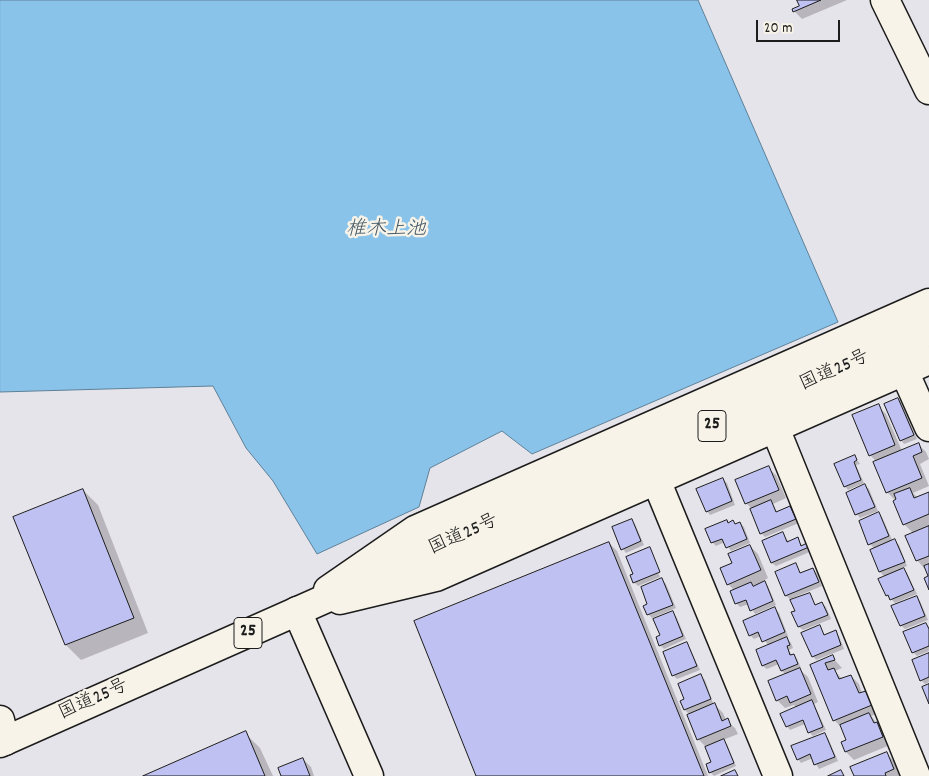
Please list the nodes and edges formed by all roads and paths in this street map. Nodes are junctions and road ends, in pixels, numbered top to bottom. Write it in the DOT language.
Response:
graph roads {
  1 [pos="885,0"];
  2 [pos="929,90"];
  3 [pos="929,304"];
  4 [pos="929,331"];
  5 [pos="929,360"];
  6 [pos="904,371"];
  7 [pos="929,427"];
  8 [pos="775,428"];
  9 [pos="656,480"];
  10 [pos="298,611"];
  11 [pos="2,735"];
  12 [pos="369,776"];
  13 [pos="778,776"];
  14 [pos="916,776"];
  1 -- 2 [label="main road"];
  3 -- 10 [label="main road"];
  4 -- 10 [label="main road, 国道25号 / 25"];
  5 -- 6 [label="main road"];
  6 -- 7 [label="main road"];
  6 -- 8 [label="main road"];
  8 -- 9 [label="main road"];
  8 -- 14 [label="main road"];
  9 -- 10 [label="main road"];
  9 -- 13 [label="main road"];
  10 -- 11 [label="main road, 国道25号 / 25"];
  10 -- 12 [label="main road"];
}
